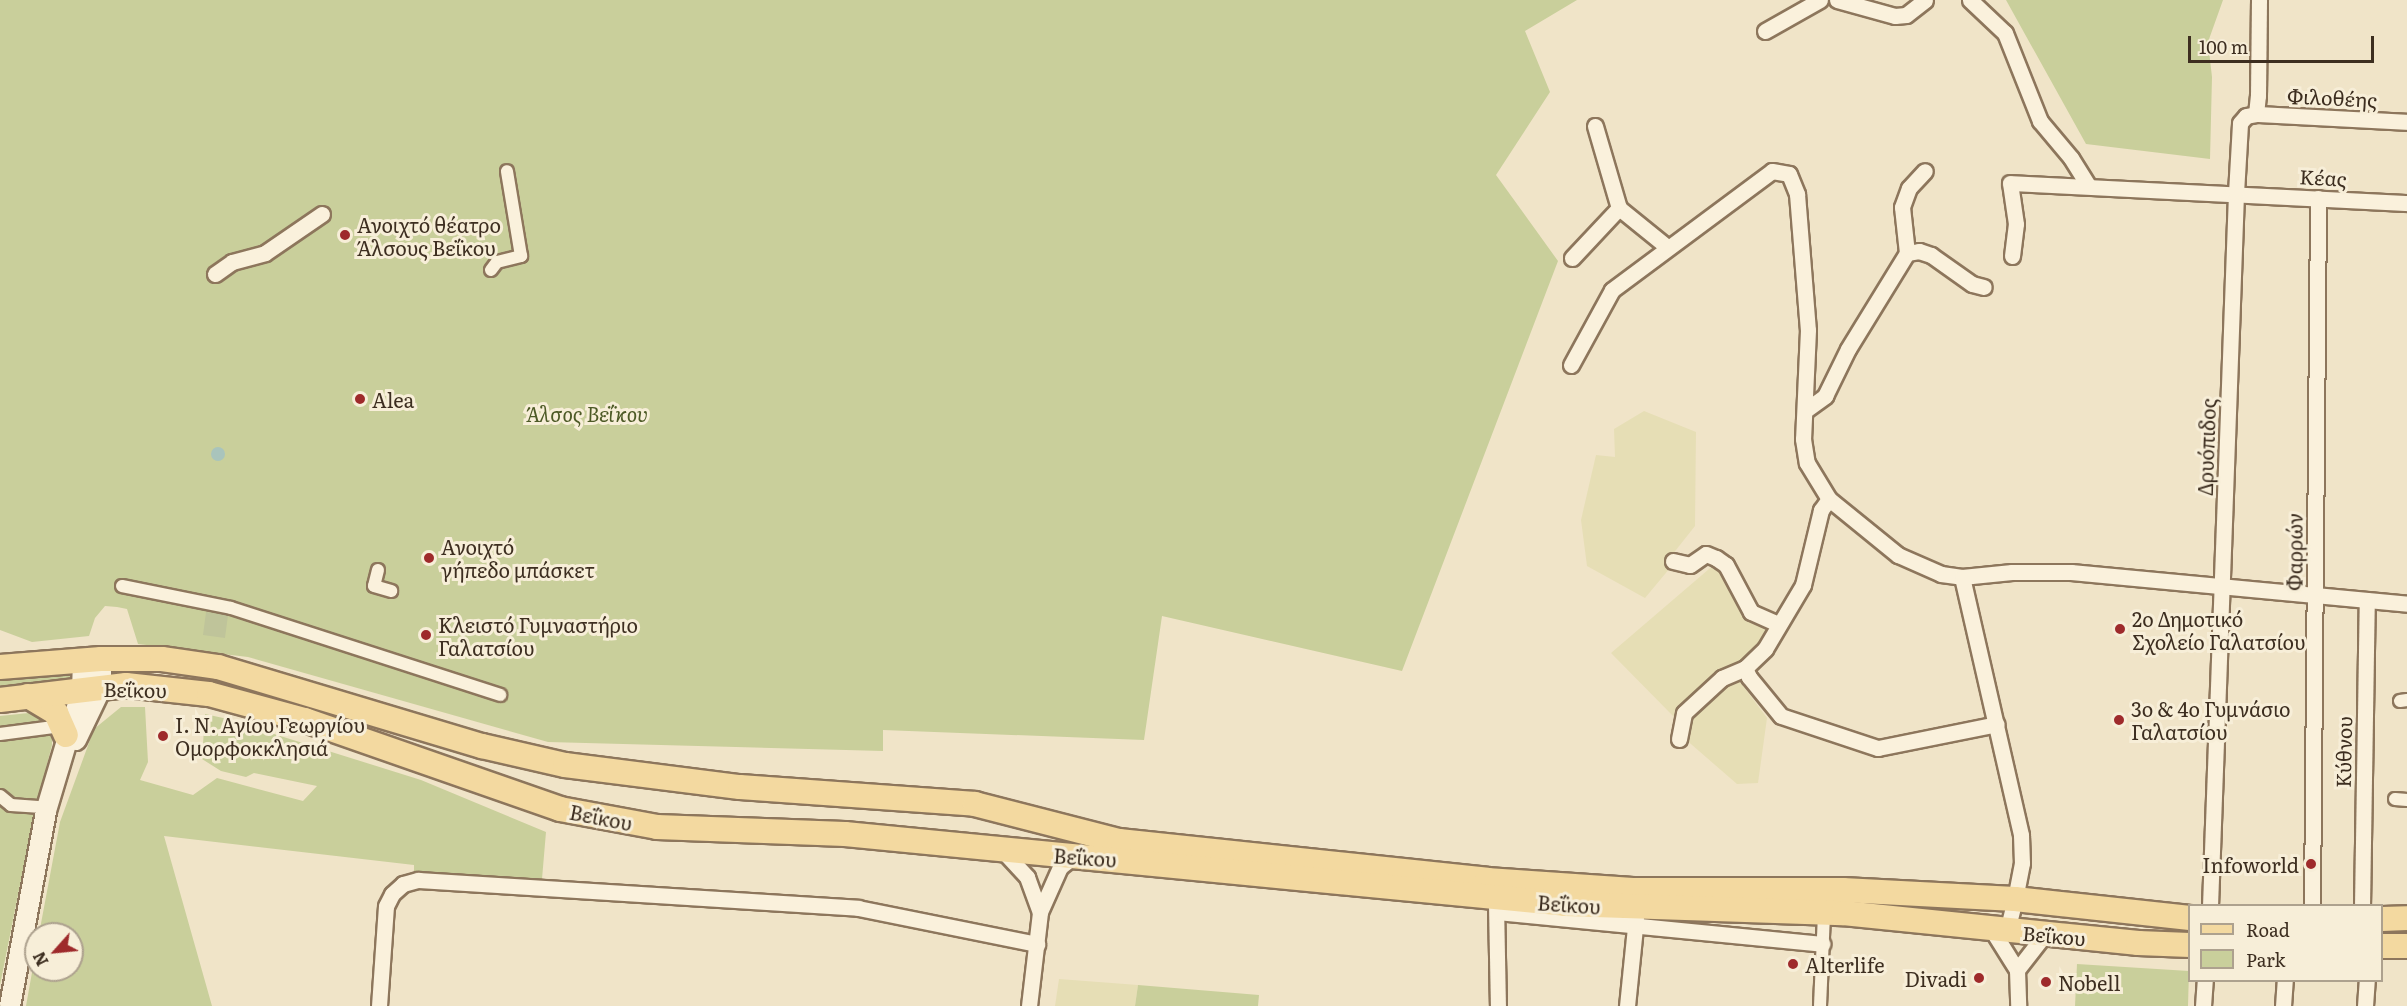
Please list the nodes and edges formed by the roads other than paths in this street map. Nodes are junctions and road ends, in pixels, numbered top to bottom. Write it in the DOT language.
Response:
graph roads {
  1 [pos="1820,0"];
  2 [pos="1837,0"];
  3 [pos="1925,0"];
  4 [pos="1970,0"];
  5 [pos="2259,0"];
  6 [pos="1766,30"];
  7 [pos="2256,114"];
  8 [pos="2407,122"];
  9 [pos="1595,126"];
  10 [pos="507,171"];
  11 [pos="1925,171"];
  12 [pos="2087,184"];
  13 [pos="2236,193"];
  14 [pos="2318,198"];
  15 [pos="2407,203"];
  16 [pos="1619,207"];
  17 [pos="322,214"];
  18 [pos="1666,246"];
  19 [pos="1907,253"];
  20 [pos="2012,256"];
  21 [pos="1572,258"];
  22 [pos="490,270"];
  23 [pos="215,274"];
  24 [pos="1984,286"];
  25 [pos="1571,365"];
  26 [pos="1806,410"];
  27 [pos="1829,500"];
  28 [pos="1673,561"];
  29 [pos="378,570"];
  30 [pos="1962,577"];
  31 [pos="122,586"];
  32 [pos="2221,588"];
  33 [pos="391,591"];
  34 [pos="2314,594"];
  35 [pos="2367,600"];
  36 [pos="2407,604"];
  37 [pos="1778,624"];
  38 [pos="92,660"];
  39 [pos="0,667"];
  40 [pos="1745,668"];
  41 [pos="92,689"];
  42 [pos="500,695"];
  43 [pos="28,696"];
  44 [pos="0,700"];
  45 [pos="1997,724"];
  46 [pos="0,734"];
  47 [pos="62,737"];
  48 [pos="1679,739"];
  49 [pos="0,796"];
  50 [pos="38,807"];
  51 [pos="1001,849"];
  52 [pos="1073,857"];
  53 [pos="2015,899"];
  54 [pos="2210,904"];
  55 [pos="2312,904"];
  56 [pos="2362,904"];
  57 [pos="1496,905"];
  58 [pos="1040,912"];
  59 [pos="1824,913"];
  60 [pos="1636,917"];
  61 [pos="2188,918"];
  62 [pos="2407,918"];
  63 [pos="2383,919"];
  64 [pos="1996,930"];
  65 [pos="2045,934"];
  66 [pos="1037,944"];
  67 [pos="1822,944"];
  68 [pos="2188,945"];
  69 [pos="2383,946"];
  70 [pos="2407,946"];
  71 [pos="2018,970"];
  72 [pos="2205,982"];
  73 [pos="2285,982"];
  74 [pos="2367,982"];
  75 [pos="10,1006"];
  76 [pos="379,1006"];
  77 [pos="1029,1006"];
  78 [pos="1498,1006"];
  79 [pos="1627,1006"];
  80 [pos="1820,1006"];
  81 [pos="2018,1006"];
  82 [pos="2203,1006"];
  83 [pos="2283,1006"];
  84 [pos="2365,1006"];
  1 -- 6 [label="street"];
  2 -- 3 [label="street"];
  4 -- 12 [label="street"];
  5 -- 7 [label="street"];
  7 -- 8 [label="street, Φιλοθέης"];
  7 -- 13 [label="street, Δρυόπιδος"];
  9 -- 16 [label="street"];
  10 -- 22 [label="street"];
  11 -- 19 [label="street"];
  12 -- 13 [label="street, Κέας"];
  12 -- 20 [label="street, Κέας"];
  13 -- 14 [label="street, Κέας"];
  13 -- 32 [label="street, Δρυόπιδος"];
  14 -- 15 [label="street, Κέας"];
  14 -- 34 [label="street, Φαρρών"];
  16 -- 18 [label="street"];
  16 -- 21 [label="street"];
  17 -- 23 [label="street"];
  18 -- 25 [label="street"];
  18 -- 26 [label="street"];
  19 -- 24 [label="street"];
  19 -- 26 [label="street"];
  26 -- 27 [label="street"];
  27 -- 30 [label="street"];
  27 -- 37 [label="street"];
  28 -- 37 [label="street"];
  29 -- 33 [label="street"];
  30 -- 32 [label="street"];
  30 -- 45 [label="street"];
  31 -- 42 [label="street"];
  32 -- 34 [label="street"];
  32 -- 54 [label="street, Δρυόπιδος"];
  34 -- 35 [label="street"];
  34 -- 55 [label="street, Φαρρών"];
  35 -- 36 [label="street"];
  35 -- 56 [label="street, Κύθνου"];
  37 -- 40 [label="street"];
  38 -- 39 [label="main road, Βεΐκου"];
  38 -- 41 [label="street"];
  38 -- 53 [label="main road, Βεΐκου"];
  40 -- 45 [label="street"];
  40 -- 48 [label="street"];
  41 -- 43 [label="main road, Βεΐκου"];
  41 -- 47 [label="street"];
  41 -- 51 [label="main road, Βεΐκου"];
  43 -- 44 [label="main road, Βεΐκου"];
  43 -- 47 [label="main road"];
  45 -- 53 [label="street"];
  46 -- 47 [label="street"];
  47 -- 75 [label="street"];
  49 -- 50 [label="street"];
  51 -- 52 [label="main road, Βεΐκου"];
  51 -- 58 [label="street"];
  52 -- 57 [label="main road, Βεΐκου"];
  52 -- 58 [label="street"];
  53 -- 61 [label="main road, Βεΐκου"];
  53 -- 64 [label="street"];
  57 -- 60 [label="main road, Βεΐκου"];
  57 -- 78 [label="street"];
  58 -- 66 [label="street"];
  59 -- 60 [label="main road, Βεΐκου"];
  59 -- 64 [label="main road, Βεΐκου"];
  59 -- 67 [label="street"];
  60 -- 67 [label="street"];
  60 -- 79 [label="street"];
  62 -- 63 [label="main road"];
  64 -- 65 [label="main road, Βεΐκου"];
  64 -- 71 [label="street"];
  65 -- 68 [label="main road, Βεΐκου"];
  65 -- 71 [label="street"];
  66 -- 76 [label="street"];
  66 -- 77 [label="street"];
  67 -- 80 [label="street"];
  69 -- 70 [label="main road"];
  71 -- 81 [label="street"];
  72 -- 82 [label="street"];
  73 -- 83 [label="street"];
  74 -- 84 [label="street"];
}
